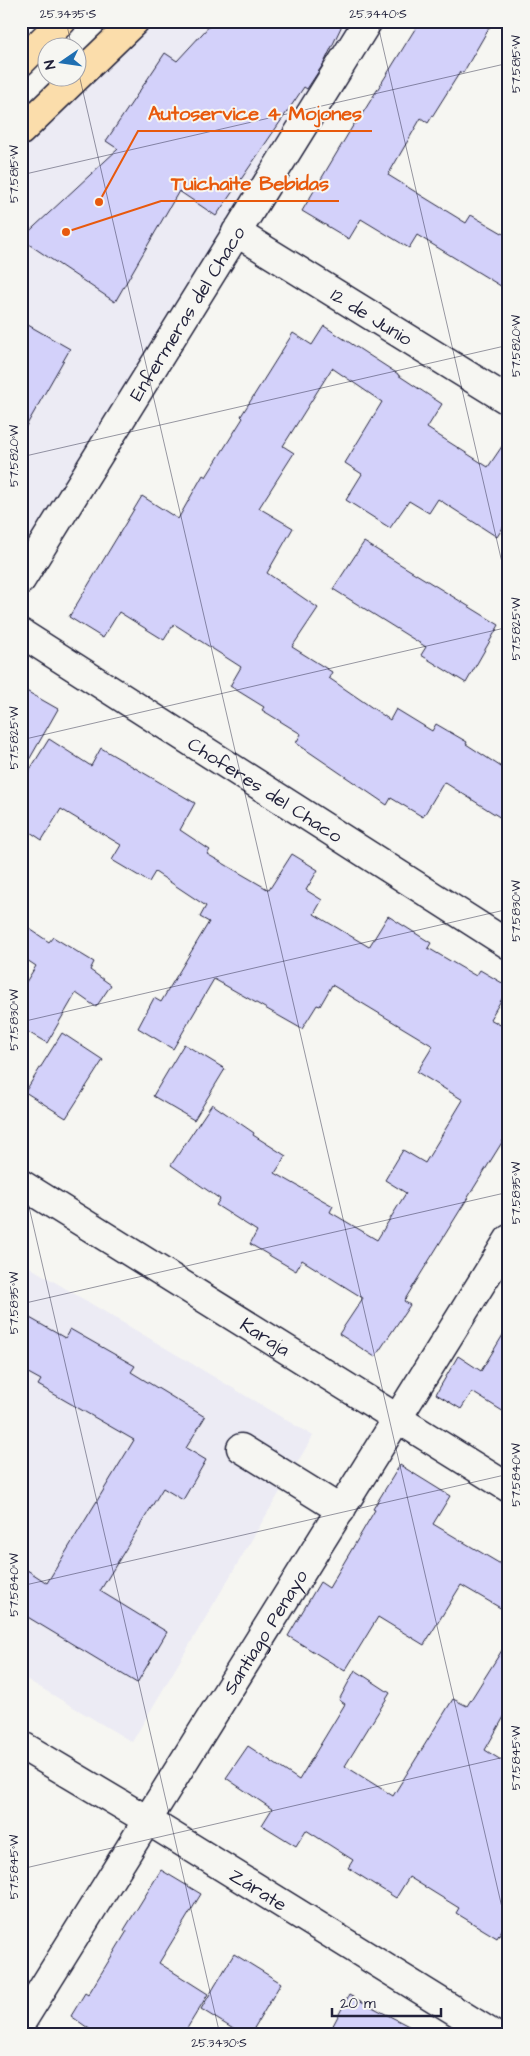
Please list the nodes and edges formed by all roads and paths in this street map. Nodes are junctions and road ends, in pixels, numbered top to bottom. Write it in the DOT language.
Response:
graph roads {
  1 [pos="62,21"];
  2 [pos="135,21"];
  3 [pos="368,21"];
  4 [pos="21,62"];
  5 [pos="21,131"];
  6 [pos="236,232"];
  7 [pos="509,402"];
  8 [pos="21,580"];
  9 [pos="21,633"];
  10 [pos="509,945"];
  11 [pos="21,1184"];
  12 [pos="509,1239"];
  13 [pos="397,1418"];
  14 [pos="241,1448"];
  15 [pos="509,1488"];
  16 [pos="341,1510"];
  17 [pos="21,1745"];
  18 [pos="147,1820"];
  19 [pos="21,2023"];
  20 [pos="494,2035"];
  1 -- 4 [label="highway"];
  2 -- 5 [label="highway"];
  3 -- 6 [label="street, Enfermeras del Chaco"];
  6 -- 7 [label="street, 12 de Junio"];
  6 -- 8 [label="street, Enfermeras del Chaco"];
  9 -- 10 [label="street, Choferes del Chaco"];
  11 -- 13 [label="street, Karaja"];
  12 -- 13 [label="street, Santiago Penayo"];
  13 -- 15 [label="street, Karaja"];
  13 -- 16 [label="street, Santiago Penayo"];
  14 -- 16 [label="street"];
  16 -- 18 [label="street, Santiago Penayo"];
  17 -- 18 [label="street, Zárate"];
  18 -- 19 [label="street, Santiago Penayo"];
  18 -- 20 [label="street, Zárate"];
}
